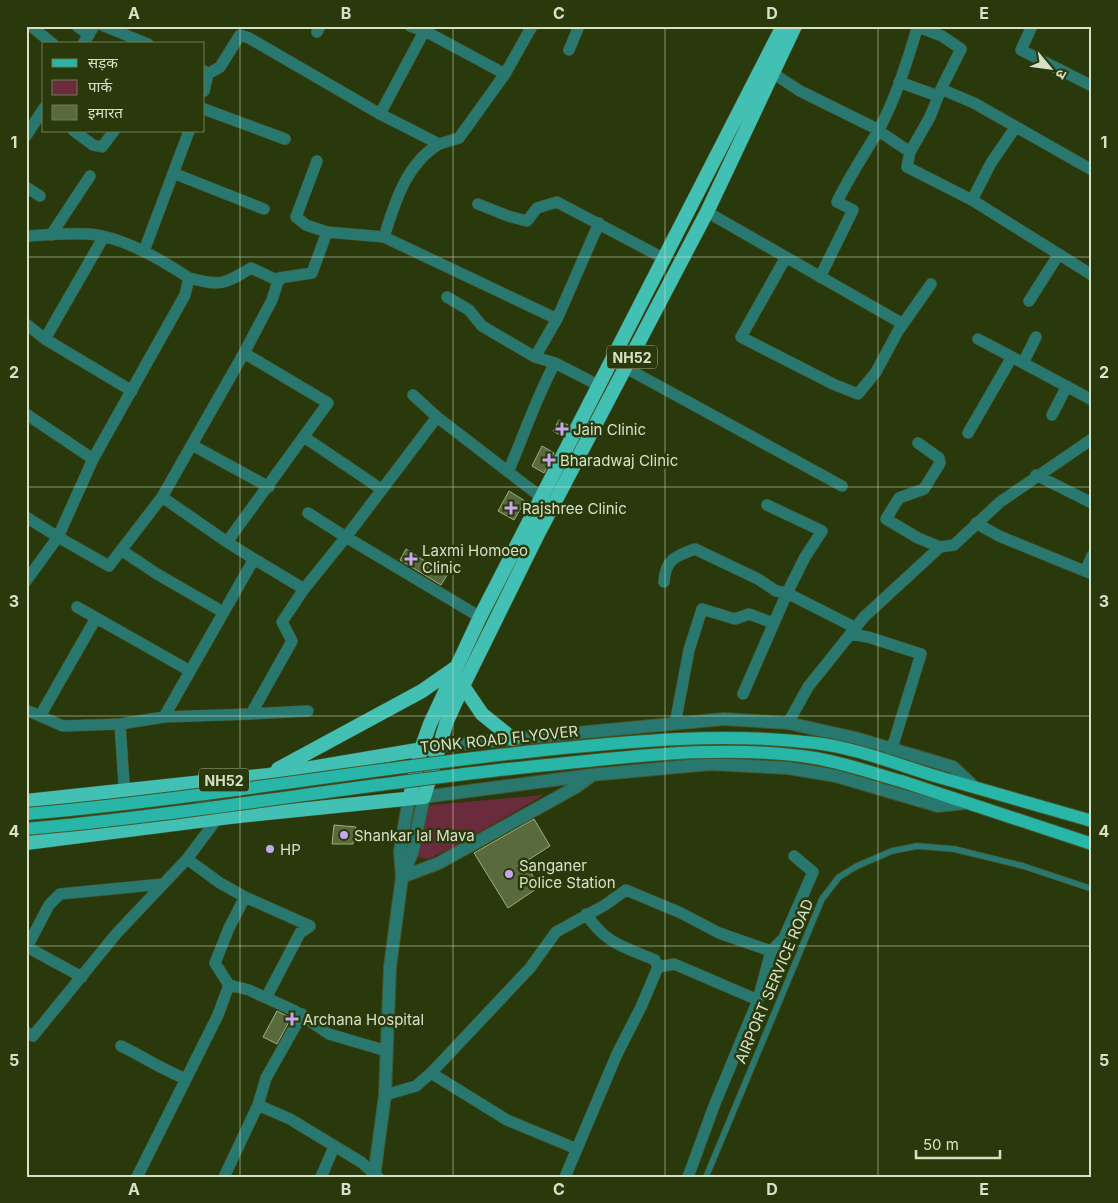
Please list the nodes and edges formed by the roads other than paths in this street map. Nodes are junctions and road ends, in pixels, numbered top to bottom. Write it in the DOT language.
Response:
graph roads {
  1 [pos="31,26"];
  2 [pos="77,26"];
  3 [pos="104,26"];
  4 [pos="410,26"];
  5 [pos="532,26"];
  6 [pos="579,26"];
  7 [pos="783,26"];
  8 [pos="795,26"];
  9 [pos="1032,26"];
  10 [pos="918,27"];
  11 [pos="426,29"];
  12 [pos="243,31"];
  13 [pos="89,35"];
  14 [pos="51,42"];
  15 [pos="143,42"];
  16 [pos="569,50"];
  17 [pos="771,72"];
  18 [pos="206,73"];
  19 [pos="505,74"];
  20 [pos="899,82"];
  21 [pos="1092,86"];
  22 [pos="940,93"];
  23 [pos="205,109"];
  24 [pos="42,111"];
  25 [pos="380,114"];
  26 [pos="30,119"];
  27 [pos="1016,128"];
  28 [pos="878,130"];
  29 [pos="75,132"];
  30 [pos="113,132"];
  31 [pos="189,132"];
  32 [pos="26,136"];
  33 [pos="285,139"];
  34 [pos="438,144"];
  35 [pos="910,152"];
  36 [pos="317,161"];
  37 [pos="1092,170"];
  38 [pos="173,172"];
  39 [pos="90,176"];
  40 [pos="26,187"];
  41 [pos="40,196"];
  42 [pos="972,200"];
  43 [pos="478,204"];
  44 [pos="264,209"];
  45 [pos="707,212"];
  46 [pos="599,223"];
  47 [pos="327,232"];
  48 [pos="51,235"];
  49 [pos="26,236"];
  50 [pos="384,237"];
  51 [pos="103,238"];
  52 [pos="144,251"];
  53 [pos="1059,254"];
  54 [pos="786,257"];
  55 [pos="665,259"];
  56 [pos="1092,275"];
  57 [pos="820,277"];
  58 [pos="189,278"];
  59 [pos="279,281"];
  60 [pos="931,284"];
  61 [pos="447,297"];
  62 [pos="1029,301"];
  63 [pos="557,319"];
  64 [pos="26,324"];
  65 [pos="903,324"];
  66 [pos="1036,337"];
  67 [pos="45,339"];
  68 [pos="978,339"];
  69 [pos="244,353"];
  70 [pos="535,357"];
  71 [pos="1012,357"];
  72 [pos="1023,362"];
  73 [pos="555,363"];
  74 [pos="626,368"];
  75 [pos="600,386"];
  76 [pos="1067,386"];
  77 [pos="132,390"];
  78 [pos="413,395"];
  79 [pos="1092,400"];
  80 [pos="26,414"];
  81 [pos="1052,415"];
  82 [pos="437,417"];
  83 [pos="968,433"];
  84 [pos="304,437"];
  85 [pos="1092,439"];
  86 [pos="918,443"];
  87 [pos="192,445"];
  88 [pos="94,459"];
  89 [pos="508,472"];
  90 [pos="1036,475"];
  91 [pos="842,486"];
  92 [pos="269,487"];
  93 [pos="381,489"];
  94 [pos="162,497"];
  95 [pos="541,497"];
  96 [pos="1092,503"];
  97 [pos="767,505"];
  98 [pos="308,513"];
  99 [pos="26,517"];
  100 [pos="976,523"];
  101 [pos="58,537"];
  102 [pos="346,537"];
  103 [pos="227,542"];
  104 [pos="940,547"];
  105 [pos="122,550"];
  106 [pos="1092,556"];
  107 [pos="254,559"];
  108 [pos="1089,572"];
  109 [pos="26,582"];
  110 [pos="664,582"];
  111 [pos="304,589"];
  112 [pos="787,593"];
  113 [pos="76,607"];
  114 [pos="223,612"];
  115 [pos="480,617"];
  116 [pos="96,618"];
  117 [pos="773,623"];
  118 [pos="853,631"];
  119 [pos="456,667"];
  120 [pos="190,671"];
  121 [pos="463,686"];
  122 [pos="743,694"];
  123 [pos="26,710"];
  124 [pos="308,711"];
  125 [pos="251,714"];
  126 [pos="40,716"];
  127 [pos="164,717"];
  128 [pos="788,723"];
  129 [pos="120,724"];
  130 [pos="675,724"];
  131 [pos="513,738"];
  132 [pos="893,745"];
  133 [pos="440,746"];
  134 [pos="421,749"];
  135 [pos="269,774"];
  136 [pos="591,775"];
  137 [pos="190,784"];
  138 [pos="972,785"];
  139 [pos="121,792"];
  140 [pos="424,797"];
  141 [pos="409,798"];
  142 [pos="26,800"];
  143 [pos="965,803"];
  144 [pos="26,814"];
  145 [pos="217,819"];
  146 [pos="1092,821"];
  147 [pos="26,829"];
  148 [pos="26,843"];
  149 [pos="1092,844"];
  150 [pos="794,856"];
  151 [pos="187,859"];
  152 [pos="402,877"];
  153 [pos="163,884"];
  154 [pos="1092,889"];
  155 [pos="245,897"];
  156 [pos="586,914"];
  157 [pos="27,948"];
  158 [pos="771,952"];
  159 [pos="658,967"];
  160 [pos="82,977"];
  161 [pos="230,985"];
  162 [pos="266,998"];
  163 [pos="758,1000"];
  164 [pos="302,1014"];
  165 [pos="26,1032"];
  166 [pos="121,1046"];
  167 [pos="387,1051"];
  168 [pos="431,1073"];
  169 [pos="186,1079"];
  170 [pos="385,1095"];
  171 [pos="258,1105"];
  172 [pos="334,1147"];
  173 [pos="577,1149"];
  174 [pos="375,1176"];
  175 [pos="137,1177"];
  176 [pos="224,1177"];
  177 [pos="321,1177"];
  178 [pos="566,1177"];
  179 [pos="688,1177"];
  180 [pos="706,1177"];
  1 -- 14 [label="street"];
  2 -- 13 [label="street"];
  3 -- 15 [label="street"];
  4 -- 11 [label="street"];
  5 -- 19 [label="street"];
  6 -- 16 [label="street"];
  7 -- 55 [label="highway, NH52"];
  8 -- 17 [label="highway, NH52"];
  9 -- 21 [label="street"];
  10 -- 20 [label="street"];
  10 -- 22 [label="street"];
  11 -- 19 [label="street"];
  11 -- 25 [label="street"];
  12 -- 18 [label="street"];
  12 -- 25 [label="street"];
  17 -- 28 [label="street"];
  17 -- 45 [label="highway, NH52"];
  19 -- 34 [label="street"];
  20 -- 22 [label="street"];
  20 -- 28 [label="street"];
  22 -- 27 [label="street"];
  22 -- 35 [label="street"];
  23 -- 33 [label="street"];
  24 -- 26 [label="street"];
  25 -- 34 [label="street"];
  26 -- 32 [label="street"];
  27 -- 37 [label="street"];
  27 -- 42 [label="street"];
  28 -- 35 [label="street"];
  28 -- 57 [label="street"];
  29 -- 30 [label="street"];
  31 -- 38 [label="street"];
  34 -- 50 [label="street"];
  35 -- 42 [label="street"];
  36 -- 47 [label="street"];
  38 -- 44 [label="street"];
  38 -- 52 [label="street"];
  39 -- 48 [label="street"];
  40 -- 41 [label="street"];
  42 -- 53 [label="street"];
  43 -- 46 [label="street"];
  45 -- 54 [label="street"];
  45 -- 74 [label="highway, NH52"];
  46 -- 55 [label="street"];
  46 -- 63 [label="street"];
  47 -- 50 [label="street"];
  47 -- 59 [label="street"];
  48 -- 49 [label="street"];
  48 -- 51 [label="street"];
  50 -- 63 [label="street"];
  51 -- 52 [label="street"];
  51 -- 67 [label="street"];
  52 -- 58 [label="street"];
  53 -- 56 [label="street"];
  53 -- 62 [label="street"];
  54 -- 57 [label="street"];
  54 -- 65 [label="street"];
  55 -- 75 [label="highway, NH52"];
  57 -- 65 [label="street"];
  58 -- 59 [label="street"];
  58 -- 77 [label="street"];
  59 -- 69 [label="street"];
  60 -- 65 [label="street"];
  61 -- 70 [label="street"];
  63 -- 70 [label="street"];
  64 -- 67 [label="street"];
  66 -- 72 [label="street"];
  67 -- 77 [label="street"];
  68 -- 71 [label="street"];
  69 -- 84 [label="street"];
  69 -- 87 [label="street"];
  70 -- 73 [label="street"];
  71 -- 72 [label="street"];
  71 -- 83 [label="street"];
  72 -- 76 [label="street"];
  73 -- 75 [label="street"];
  73 -- 89 [label="street"];
  74 -- 91 [label="street"];
  74 -- 121 [label="highway, NH52"];
  75 -- 95 [label="highway, NH52"];
  76 -- 79 [label="street"];
  76 -- 81 [label="street"];
  77 -- 88 [label="street"];
  78 -- 82 [label="street"];
  80 -- 88 [label="street"];
  82 -- 89 [label="street"];
  82 -- 93 [label="street"];
  84 -- 92 [label="street"];
  84 -- 93 [label="street"];
  85 -- 90 [label="street"];
  86 -- 104 [label="street"];
  87 -- 92 [label="street"];
  87 -- 94 [label="street"];
  88 -- 101 [label="street"];
  89 -- 95 [label="street"];
  90 -- 96 [label="street"];
  90 -- 100 [label="street"];
  92 -- 103 [label="street"];
  93 -- 102 [label="street"];
  94 -- 103 [label="street"];
  94 -- 105 [label="street"];
  95 -- 115 [label="highway, NH52"];
  97 -- 112 [label="street"];
  98 -- 102 [label="street"];
  99 -- 101 [label="street"];
  100 -- 104 [label="street"];
  100 -- 108 [label="street"];
  101 -- 105 [label="street"];
  101 -- 109 [label="street"];
  102 -- 111 [label="street"];
  102 -- 115 [label="street"];
  103 -- 107 [label="street"];
  104 -- 118 [label="street"];
  105 -- 114 [label="street"];
  106 -- 108 [label="street"];
  107 -- 111 [label="street"];
  107 -- 114 [label="street"];
  110 -- 112 [label="street"];
  111 -- 125 [label="street"];
  112 -- 117 [label="street"];
  112 -- 118 [label="street"];
  113 -- 116 [label="street"];
  114 -- 120 [label="street"];
  115 -- 119 [label="highway, NH52"];
  116 -- 120 [label="street"];
  116 -- 126 [label="street"];
  117 -- 122 [label="street"];
  117 -- 130 [label="street"];
  118 -- 128 [label="street"];
  118 -- 132 [label="street"];
  119 -- 134 [label="highway, NH52"];
  119 -- 135 [label="highway"];
  120 -- 127 [label="street"];
  121 -- 131 [label="highway"];
  121 -- 133 [label="highway, NH52"];
  123 -- 126 [label="street"];
  124 -- 125 [label="street"];
  125 -- 127 [label="street"];
  126 -- 129 [label="street"];
  127 -- 129 [label="street"];
  128 -- 130 [label="street"];
  128 -- 138 [label="street"];
  129 -- 139 [label="street"];
  130 -- 131 [label="street"];
  131 -- 133 [label="street"];
  133 -- 134 [label="highway, NH52"];
  133 -- 140 [label="highway, NH52"];
  134 -- 135 [label="highway, NH52"];
  134 -- 141 [label="highway, NH52"];
  135 -- 137 [label="highway, NH52"];
  136 -- 140 [label="street"];
  136 -- 143 [label="street"];
  136 -- 152 [label="street"];
  137 -- 139 [label="highway, NH52"];
  137 -- 145 [label="street"];
  138 -- 144 [label="main road, TONK ROAD FLYOVER, bridge"];
  138 -- 146 [label="main road, TONK ROAD FLYOVER"];
  139 -- 142 [label="highway, NH52"];
  140 -- 141 [label="highway"];
  140 -- 152 [label="street"];
  141 -- 145 [label="highway"];
  141 -- 152 [label="street"];
  143 -- 147 [label="main road, TONK ROAD FLYOVER, bridge"];
  143 -- 149 [label="main road, TONK ROAD FLYOVER"];
  145 -- 148 [label="highway"];
  145 -- 151 [label="street"];
  150 -- 158 [label="street"];
  151 -- 153 [label="street"];
  151 -- 155 [label="street"];
  152 -- 167 [label="street"];
  153 -- 157 [label="street"];
  153 -- 160 [label="street"];
  154 -- 180 [label="lane, AIRPORT SERVICE ROAD"];
  155 -- 161 [label="street"];
  155 -- 162 [label="street"];
  156 -- 158 [label="street"];
  156 -- 159 [label="street"];
  156 -- 168 [label="street"];
  157 -- 160 [label="street"];
  158 -- 163 [label="street"];
  159 -- 163 [label="street"];
  159 -- 173 [label="street"];
  160 -- 165 [label="street"];
  161 -- 162 [label="street"];
  161 -- 169 [label="street"];
  162 -- 164 [label="street"];
  163 -- 179 [label="street"];
  164 -- 167 [label="street"];
  164 -- 171 [label="street"];
  166 -- 169 [label="street"];
  167 -- 170 [label="street"];
  168 -- 170 [label="street"];
  168 -- 173 [label="street"];
  169 -- 175 [label="street"];
  170 -- 174 [label="street"];
  171 -- 172 [label="street"];
  171 -- 176 [label="street"];
  172 -- 174 [label="street"];
  172 -- 177 [label="street"];
  173 -- 178 [label="street"];
}
